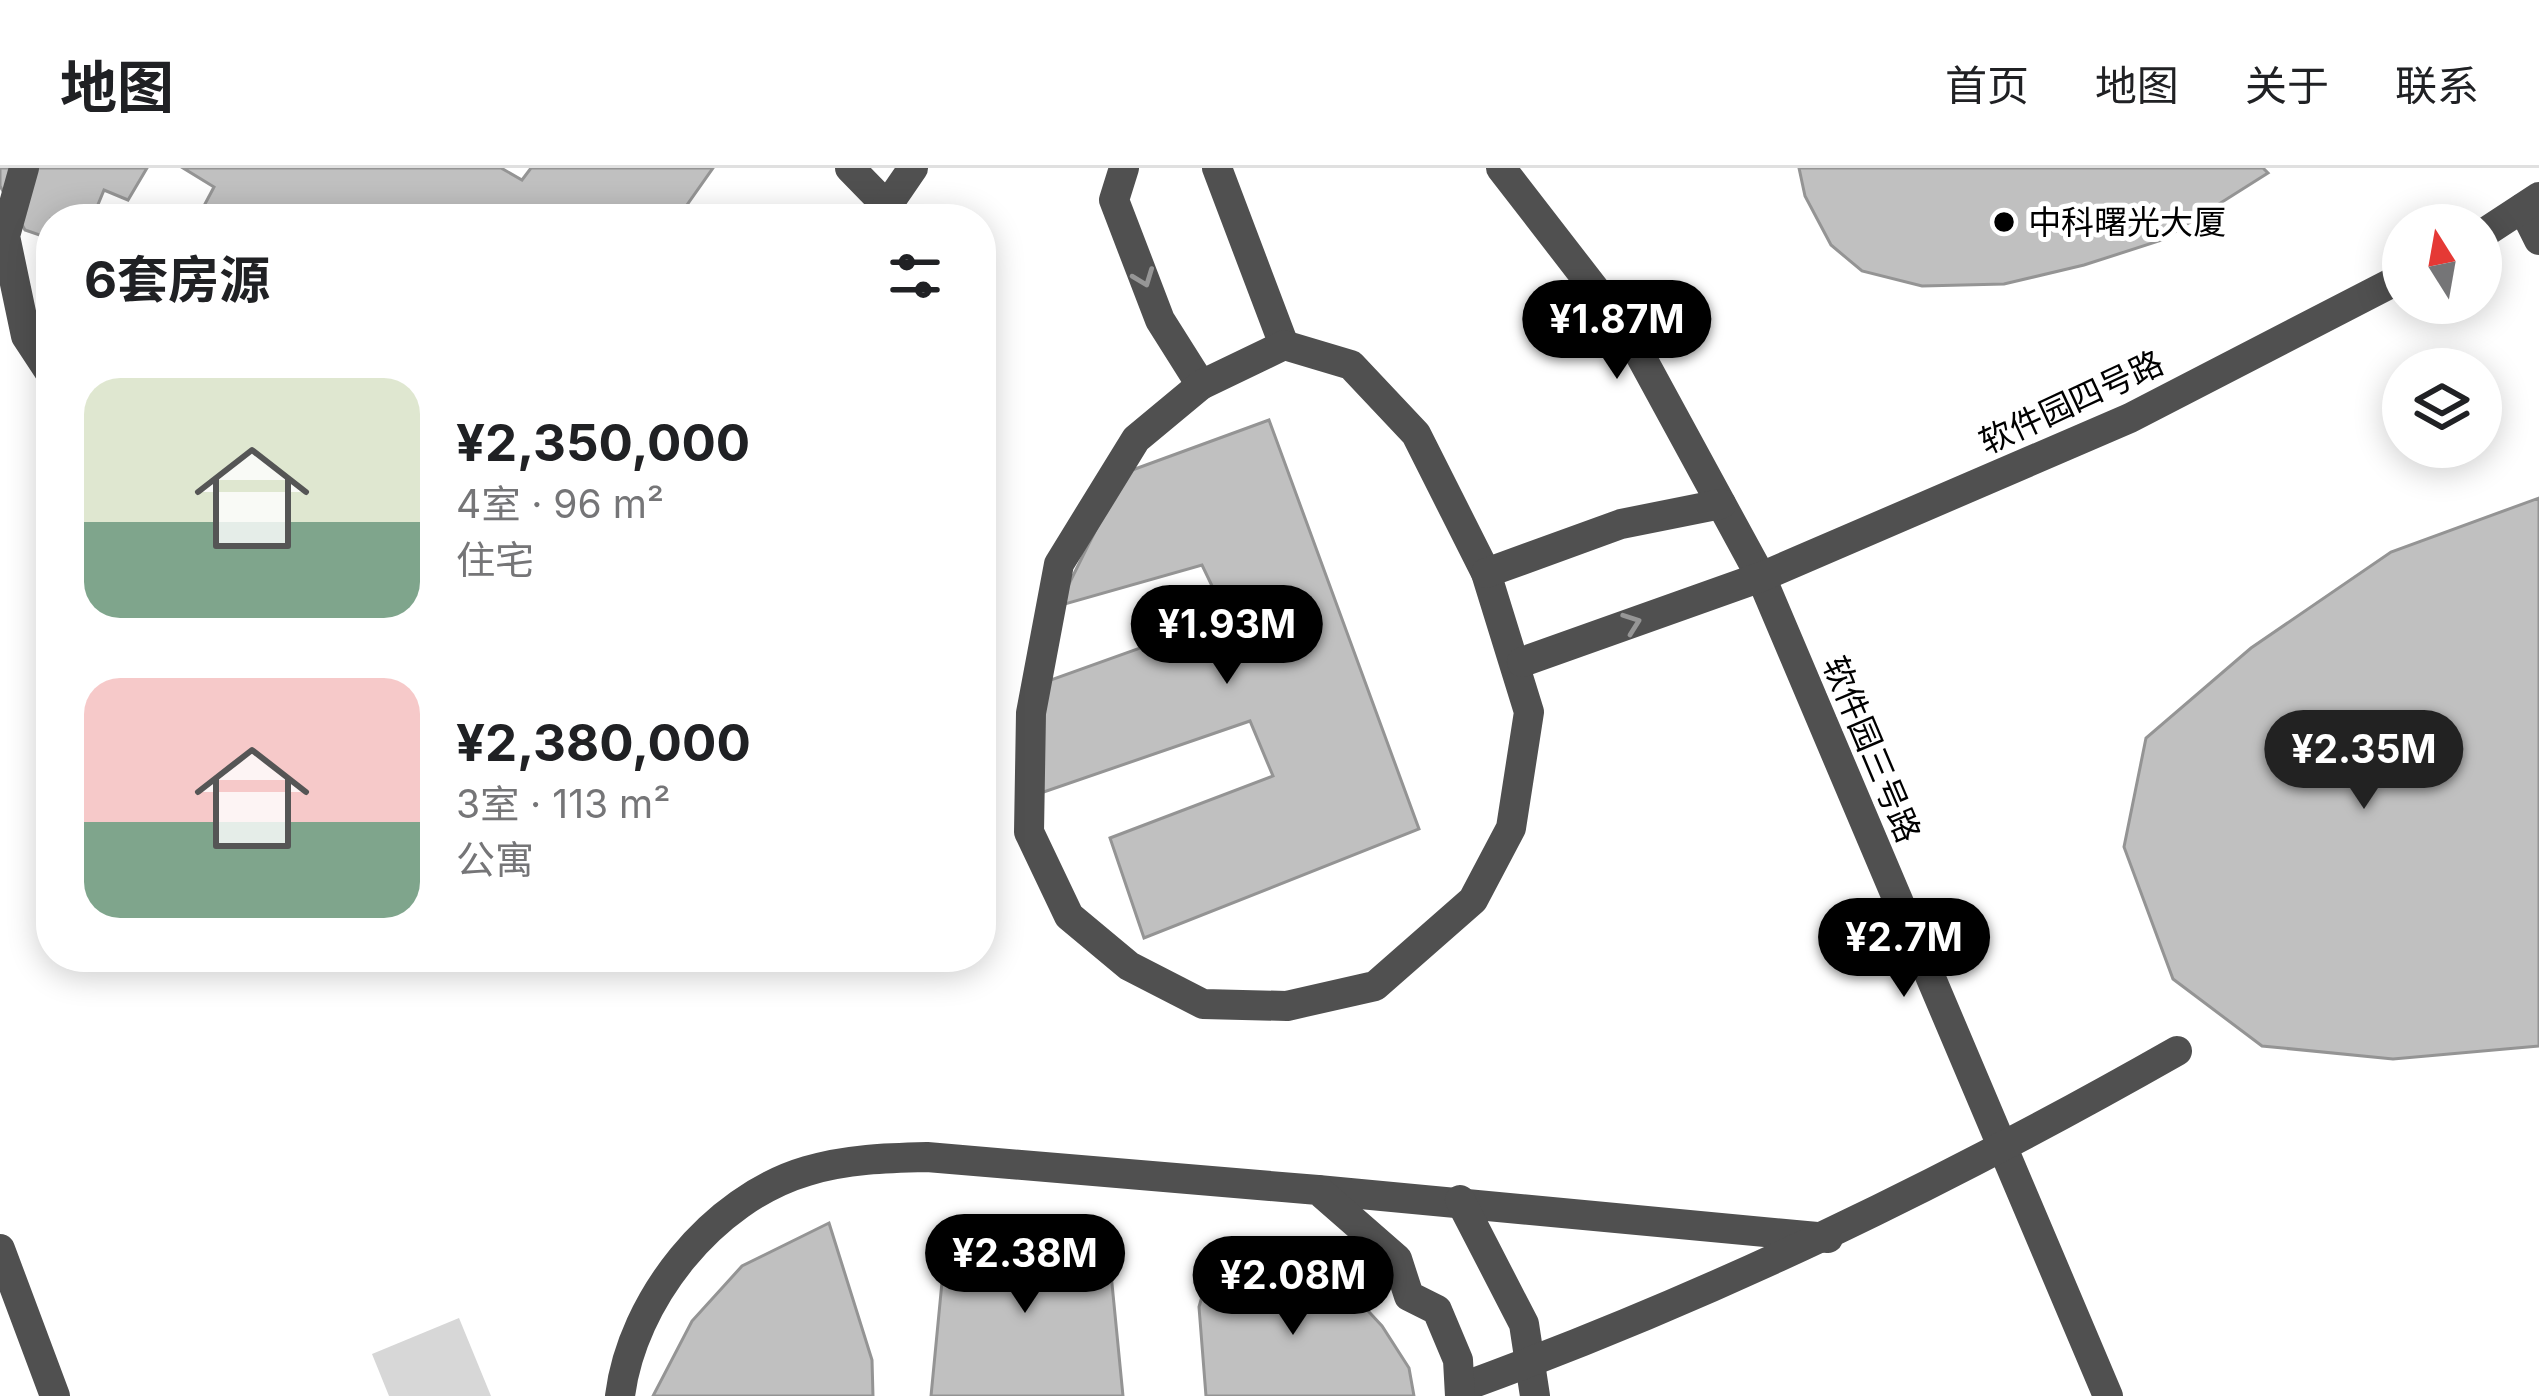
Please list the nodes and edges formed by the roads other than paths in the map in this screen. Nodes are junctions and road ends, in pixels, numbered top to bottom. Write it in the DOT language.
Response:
graph roads {
  1 [pos="24,168"];
  2 [pos="850,168"];
  3 [pos="914,168"];
  4 [pos="1124,168"];
  5 [pos="1217,168"];
  6 [pos="1501,168"];
  7 [pos="2531,202"];
  8 [pos="880,204"];
  9 [pos="892,204"];
  10 [pos="2502,221"];
  11 [pos="2539,240"];
  12 [pos="2382,288"];
  13 [pos="1284,345"];
  14 [pos="36,351"];
  15 [pos="1201,386"];
  16 [pos="1721,504"];
  17 [pos="1486,573"];
  18 [pos="1761,578"];
  19 [pos="1522,662"];
  20 [pos="2177,1051"];
  21 [pos="2003,1150"];
  22 [pos="1318,1190"];
  23 [pos="1460,1200"];
  24 [pos="1828,1238"];
  25 [pos="0,1249"];
  26 [pos="1534,1361"];
  27 [pos="1460,1392"];
  28 [pos="55,1396"];
  29 [pos="620,1396"];
  30 [pos="1535,1396"];
  31 [pos="2108,1396"];
  1 -- 14 [label="street"];
  2 -- 8 [label="street"];
  3 -- 9 [label="street"];
  4 -- 15 [label="street, one-way"];
  5 -- 13 [label="street"];
  6 -- 16 [label="street, 软件园三号路"];
  7 -- 10 [label="street"];
  7 -- 11 [label="street"];
  12 -- 18 [label="street, 软件园四号路"];
  13 -- 15 [label="street"];
  13 -- 17 [label="street"];
  15 -- 17 [label="street"];
  16 -- 17 [label="street"];
  16 -- 18 [label="street, 软件园三号路"];
  19 -- 18 [label="street, 软件园四号路, one-way"];
  18 -- 21 [label="street, 软件园三号路"];
  20 -- 21 [label="street"];
  21 -- 24 [label="street"];
  21 -- 31 [label="street, 软件园三号路"];
  22 -- 23 [label="street"];
  22 -- 27 [label="street"];
  22 -- 29 [label="street"];
  23 -- 24 [label="street"];
  23 -- 26 [label="street"];
  24 -- 26 [label="street"];
  25 -- 28 [label="street"];
  26 -- 27 [label="street"];
  26 -- 30 [label="street"];
}
